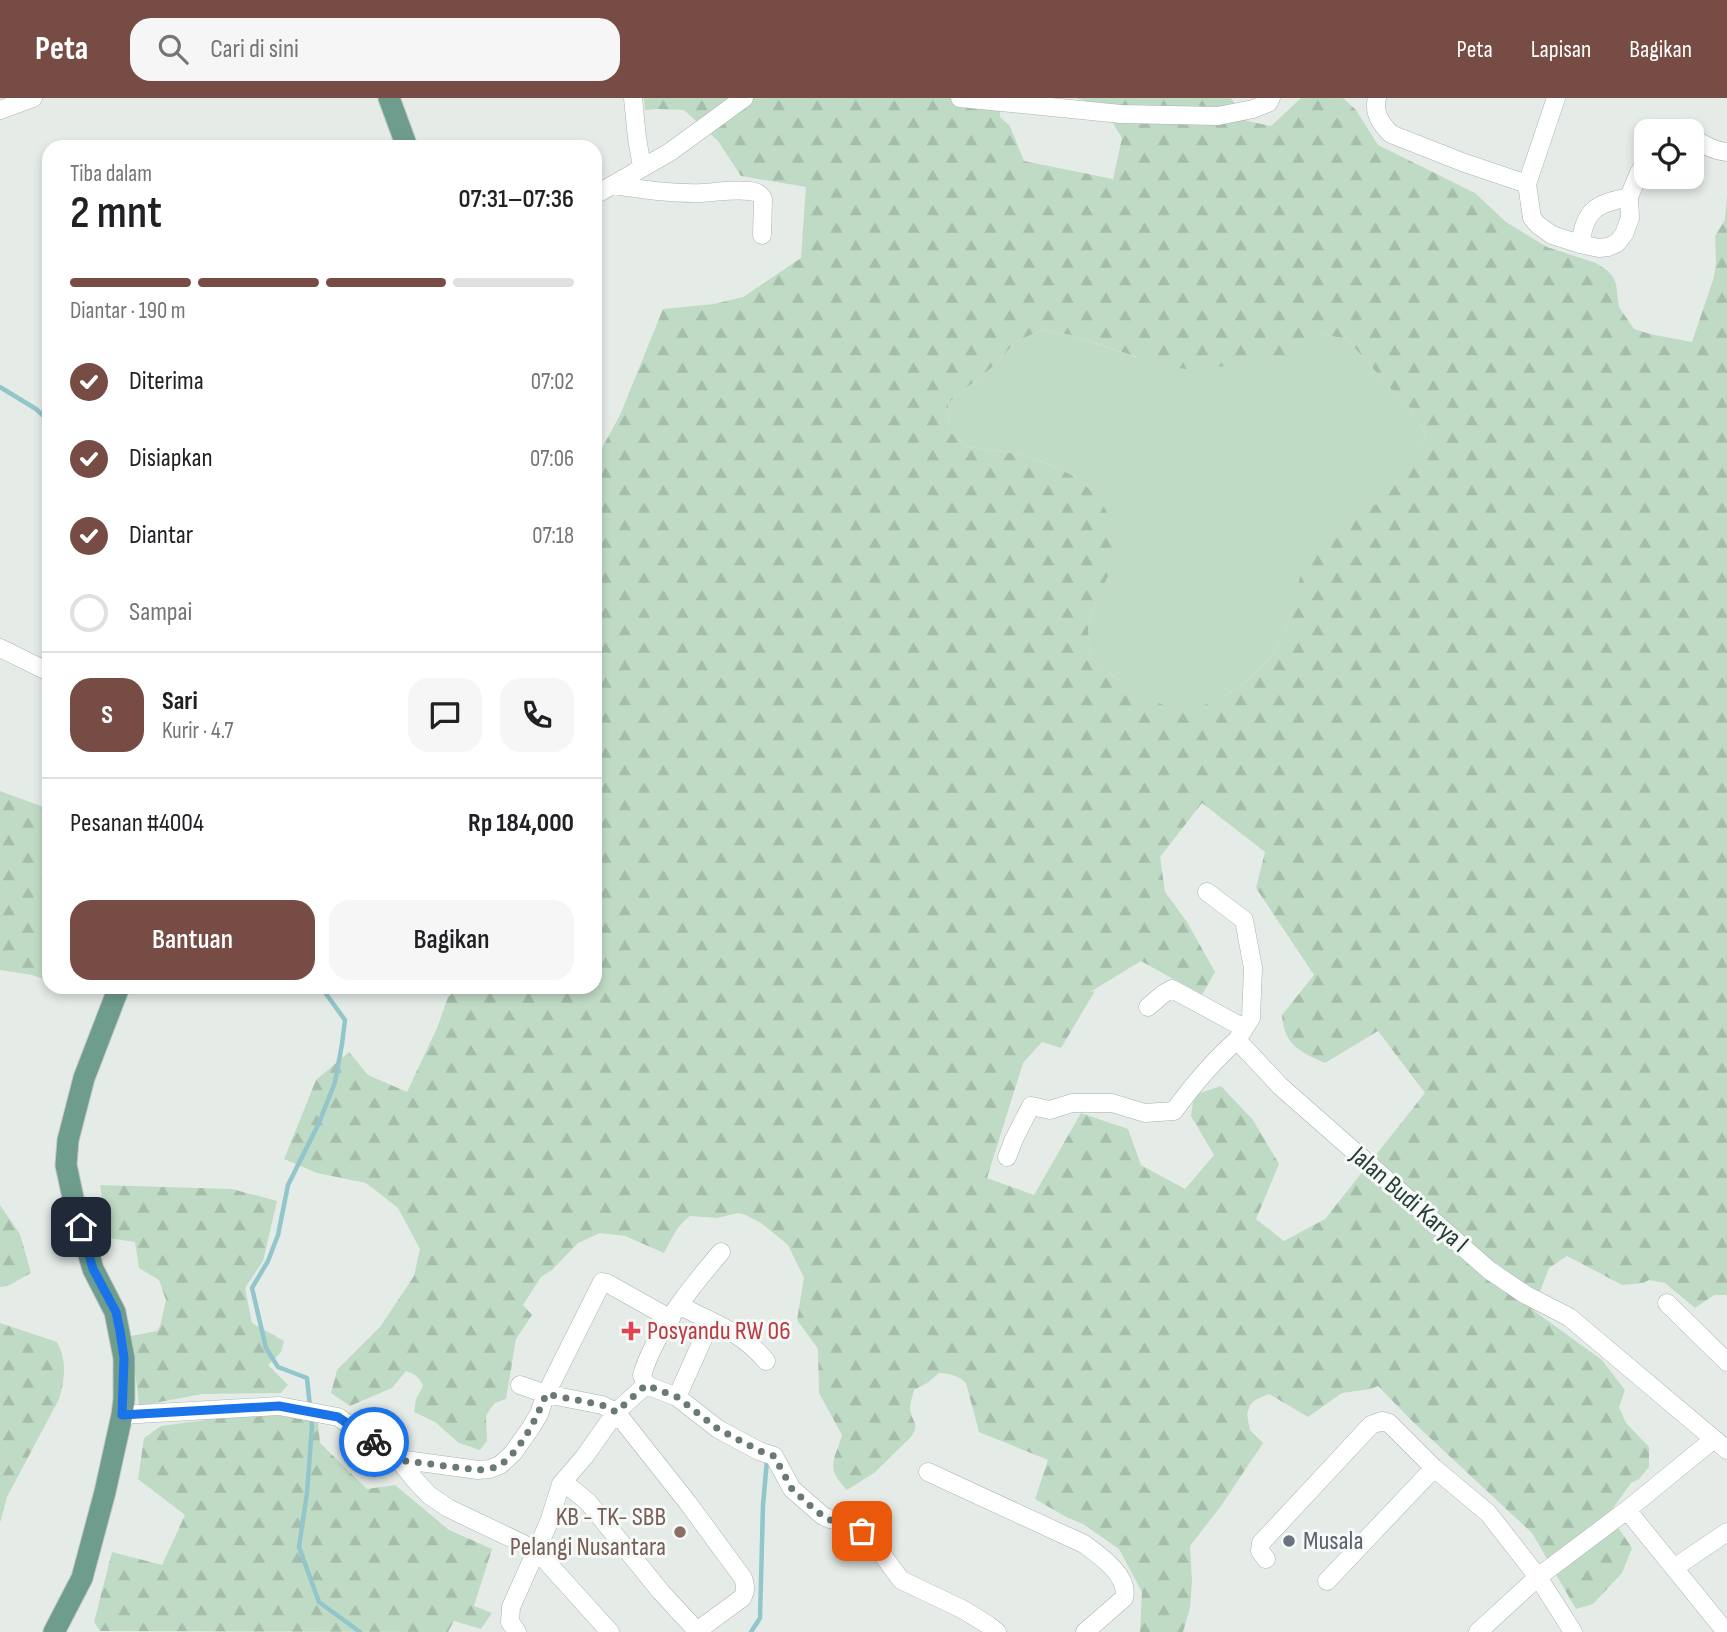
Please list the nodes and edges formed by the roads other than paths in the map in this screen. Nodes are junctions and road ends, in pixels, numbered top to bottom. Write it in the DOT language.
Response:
graph roads {
  1 [pos="33,98"];
  2 [pos="389,98"];
  3 [pos="744,98"];
  4 [pos="960,98"];
  5 [pos="1271,98"];
  6 [pos="1377,98"];
  7 [pos="1556,98"];
  8 [pos="1005,101"];
  9 [pos="630,102"];
  10 [pos="0,110"];
  11 [pos="404,140"];
  12 [pos="1704,145"];
  13 [pos="1727,152"];
  14 [pos="642,167"];
  15 [pos="1527,184"];
  16 [pos="614,185"];
  17 [pos="1634,185"];
  18 [pos="602,191"];
  19 [pos="1629,197"];
  20 [pos="762,235"];
  21 [pos="1580,244"];
  22 [pos="0,648"];
  23 [pos="42,669"];
  24 [pos="1207,892"];
  25 [pos="116,994"];
  26 [pos="1148,1007"];
  27 [pos="1241,1034"];
  28 [pos="1007,1157"];
  29 [pos="721,1252"];
  30 [pos="1667,1303"];
  31 [pos="675,1312"];
  32 [pos="710,1321"];
  33 [pos="766,1361"];
  34 [pos="1727,1362"];
  35 [pos="520,1385"];
  36 [pos="646,1385"];
  37 [pos="546,1394"];
  38 [pos="677,1397"];
  39 [pos="616,1412"];
  40 [pos="122,1415"];
  41 [pos="1720,1445"];
  42 [pos="398,1460"];
  43 [pos="1434,1468"];
  44 [pos="928,1472"];
  45 [pos="561,1484"];
  46 [pos="1627,1510"];
  47 [pos="1727,1532"];
  48 [pos="536,1550"];
  49 [pos="1266,1559"];
  50 [pos="1674,1568"];
  51 [pos="1538,1577"];
  52 [pos="1327,1581"];
  53 [pos="1725,1626"];
  54 [pos="54,1632"];
  55 [pos="517,1632"];
  56 [pos="610,1632"];
  57 [pos="697,1632"];
  58 [pos="997,1632"];
  59 [pos="1085,1632"];
  60 [pos="1478,1632"];
  61 [pos="1573,1632"];
  1 -- 10 [label="street"];
  2 -- 11 [label="main road"];
  3 -- 14 [label="street"];
  4 -- 8 [label="street"];
  5 -- 8 [label="street"];
  6 -- 15 [label="street"];
  7 -- 15 [label="street"];
  9 -- 14 [label="street"];
  12 -- 13 [label="street"];
  14 -- 16 [label="street"];
  15 -- 21 [label="street"];
  16 -- 18 [label="street"];
  16 -- 20 [label="street"];
  17 -- 19 [label="street"];
  19 -- 21 [label="street"];
  19 -- 21 [label="street"];
  22 -- 23 [label="street"];
  24 -- 27 [label="street"];
  25 -- 40 [label="main road"];
  26 -- 27 [label="street, Jalan Budi Karya I"];
  27 -- 28 [label="street"];
  27 -- 41 [label="street, Jalan Budi Karya I"];
  29 -- 31 [label="street"];
  30 -- 34 [label="street"];
  31 -- 32 [label="street"];
  31 -- 36 [label="street"];
  31 -- 37 [label="street"];
  32 -- 33 [label="street"];
  32 -- 38 [label="street"];
  35 -- 37 [label="street"];
  36 -- 38 [label="street"];
  36 -- 39 [label="street"];
  37 -- 39 [label="street"];
  37 -- 42 [label="street"];
  38 -- 58 [label="street"];
  39 -- 45 [label="street"];
  39 -- 57 [label="street"];
  40 -- 42 [label="street"];
  40 -- 54 [label="main road"];
  41 -- 46 [label="street"];
  42 -- 48 [label="street"];
  43 -- 49 [label="street"];
  43 -- 51 [label="street"];
  43 -- 52 [label="street"];
  44 -- 59 [label="street"];
  45 -- 48 [label="street"];
  45 -- 57 [label="street"];
  46 -- 50 [label="street"];
  46 -- 51 [label="street"];
  47 -- 50 [label="street"];
  48 -- 55 [label="street"];
  48 -- 56 [label="street"];
  50 -- 53 [label="street"];
  51 -- 60 [label="street"];
  51 -- 61 [label="street"];
}
